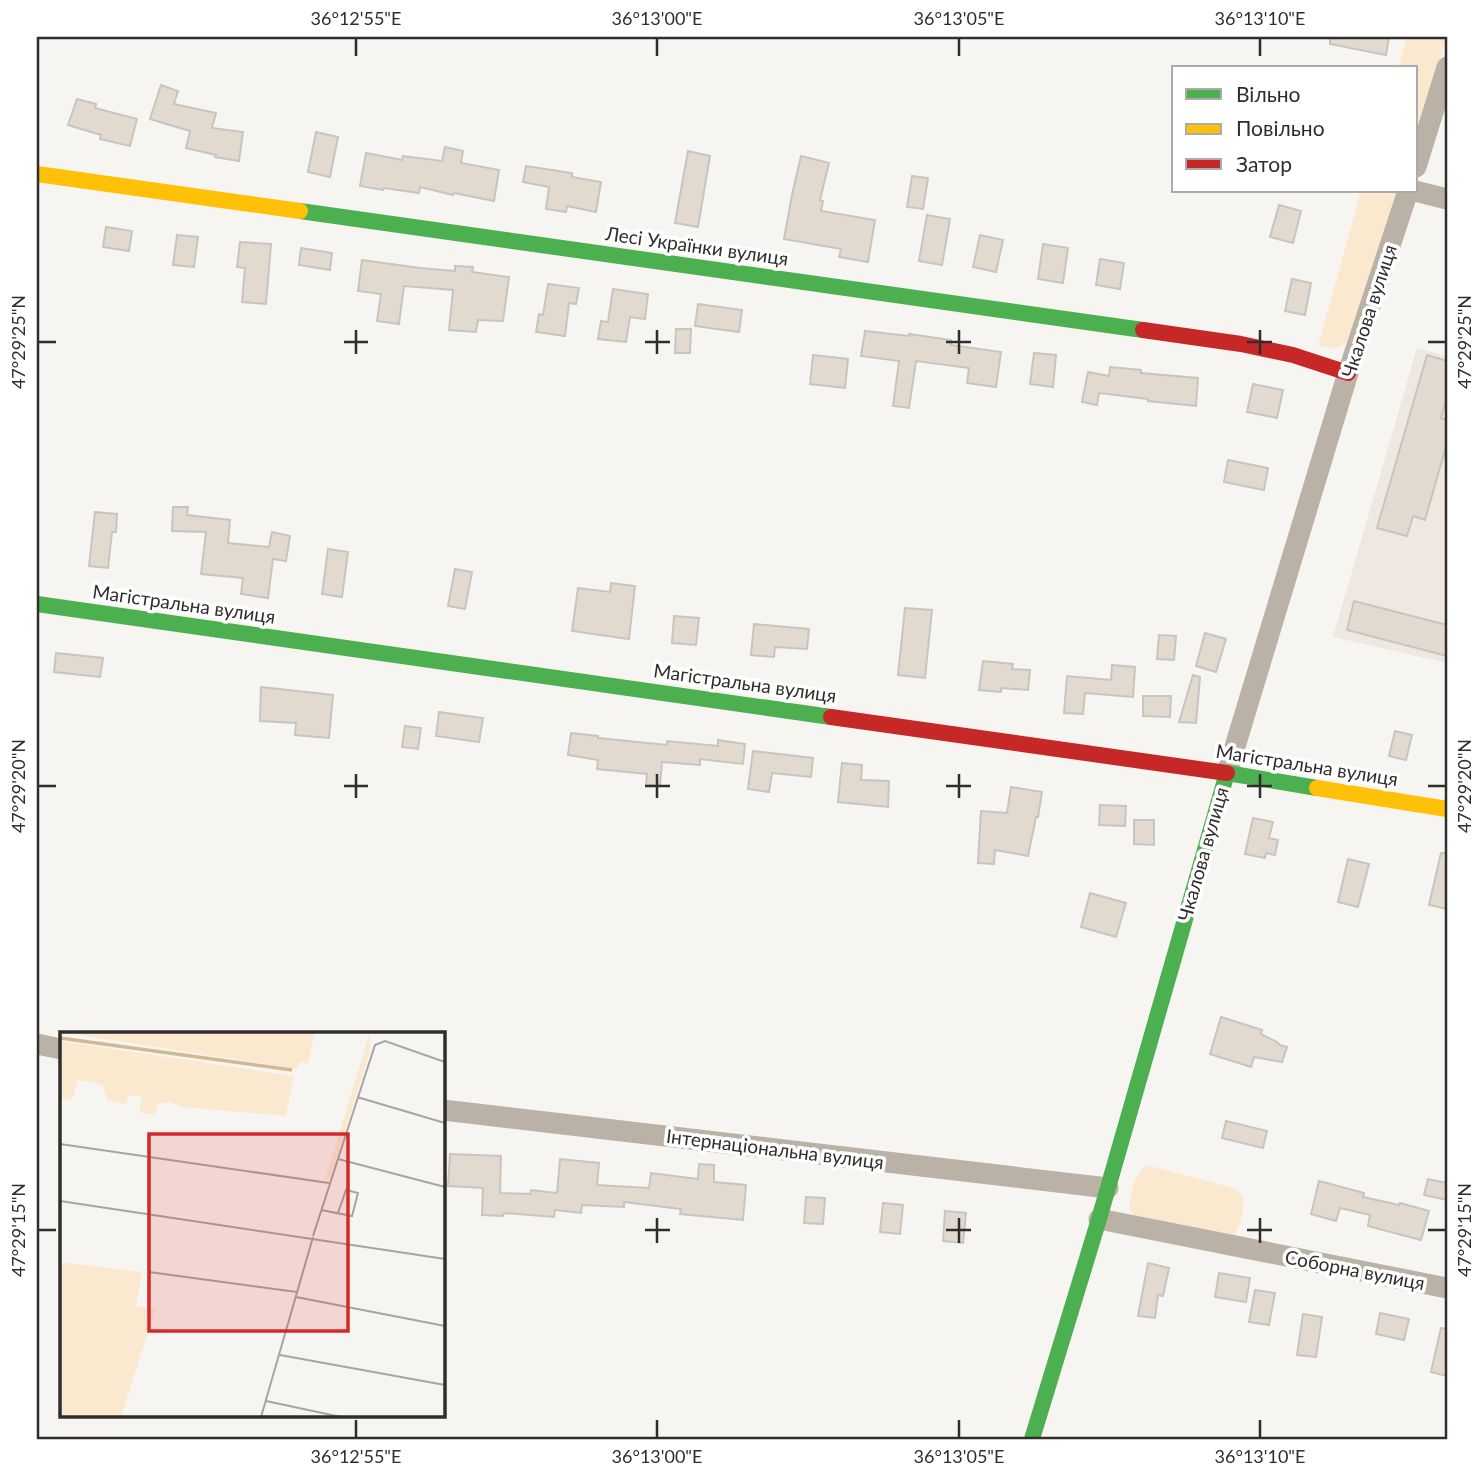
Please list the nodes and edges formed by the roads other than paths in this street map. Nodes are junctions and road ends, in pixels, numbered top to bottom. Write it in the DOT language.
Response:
graph roads {
  1 [pos="1447,68"];
  2 [pos="1418,161"];
  3 [pos="37,174"];
  4 [pos="1408,192"];
  5 [pos="1418,192"];
  6 [pos="1447,199"];
  7 [pos="1348,373"];
  8 [pos="37,604"];
  9 [pos="1227,773"];
  10 [pos="1447,810"];
  11 [pos="37,1044"];
  12 [pos="60,1048"];
  13 [pos="444,1110"];
  14 [pos="1108,1188"];
  15 [pos="1099,1219"];
  16 [pos="1447,1288"];
  17 [pos="1032,1439"];
  1 -- 2 [label="street"];
  3 -- 7 [label="main road, Лесі Українки вулиця"];
  4 -- 7 [label="street, Чкалова вулиця"];
  5 -- 6 [label="street"];
  7 -- 9 [label="street, Чкалова вулиця"];
  8 -- 9 [label="main road, Магістральна вулиця"];
  9 -- 10 [label="main road, Магістральна вулиця"];
  9 -- 14 [label="main road, Чкалова вулиця"];
  11 -- 12 [label="street"];
  13 -- 14 [label="street, Інтернаціональна вулиця"];
  14 -- 15 [label="main road, Чкалова вулиця"];
  15 -- 16 [label="street, Соборна вулиця"];
  15 -- 17 [label="main road, Чкалова вулиця"];
}
